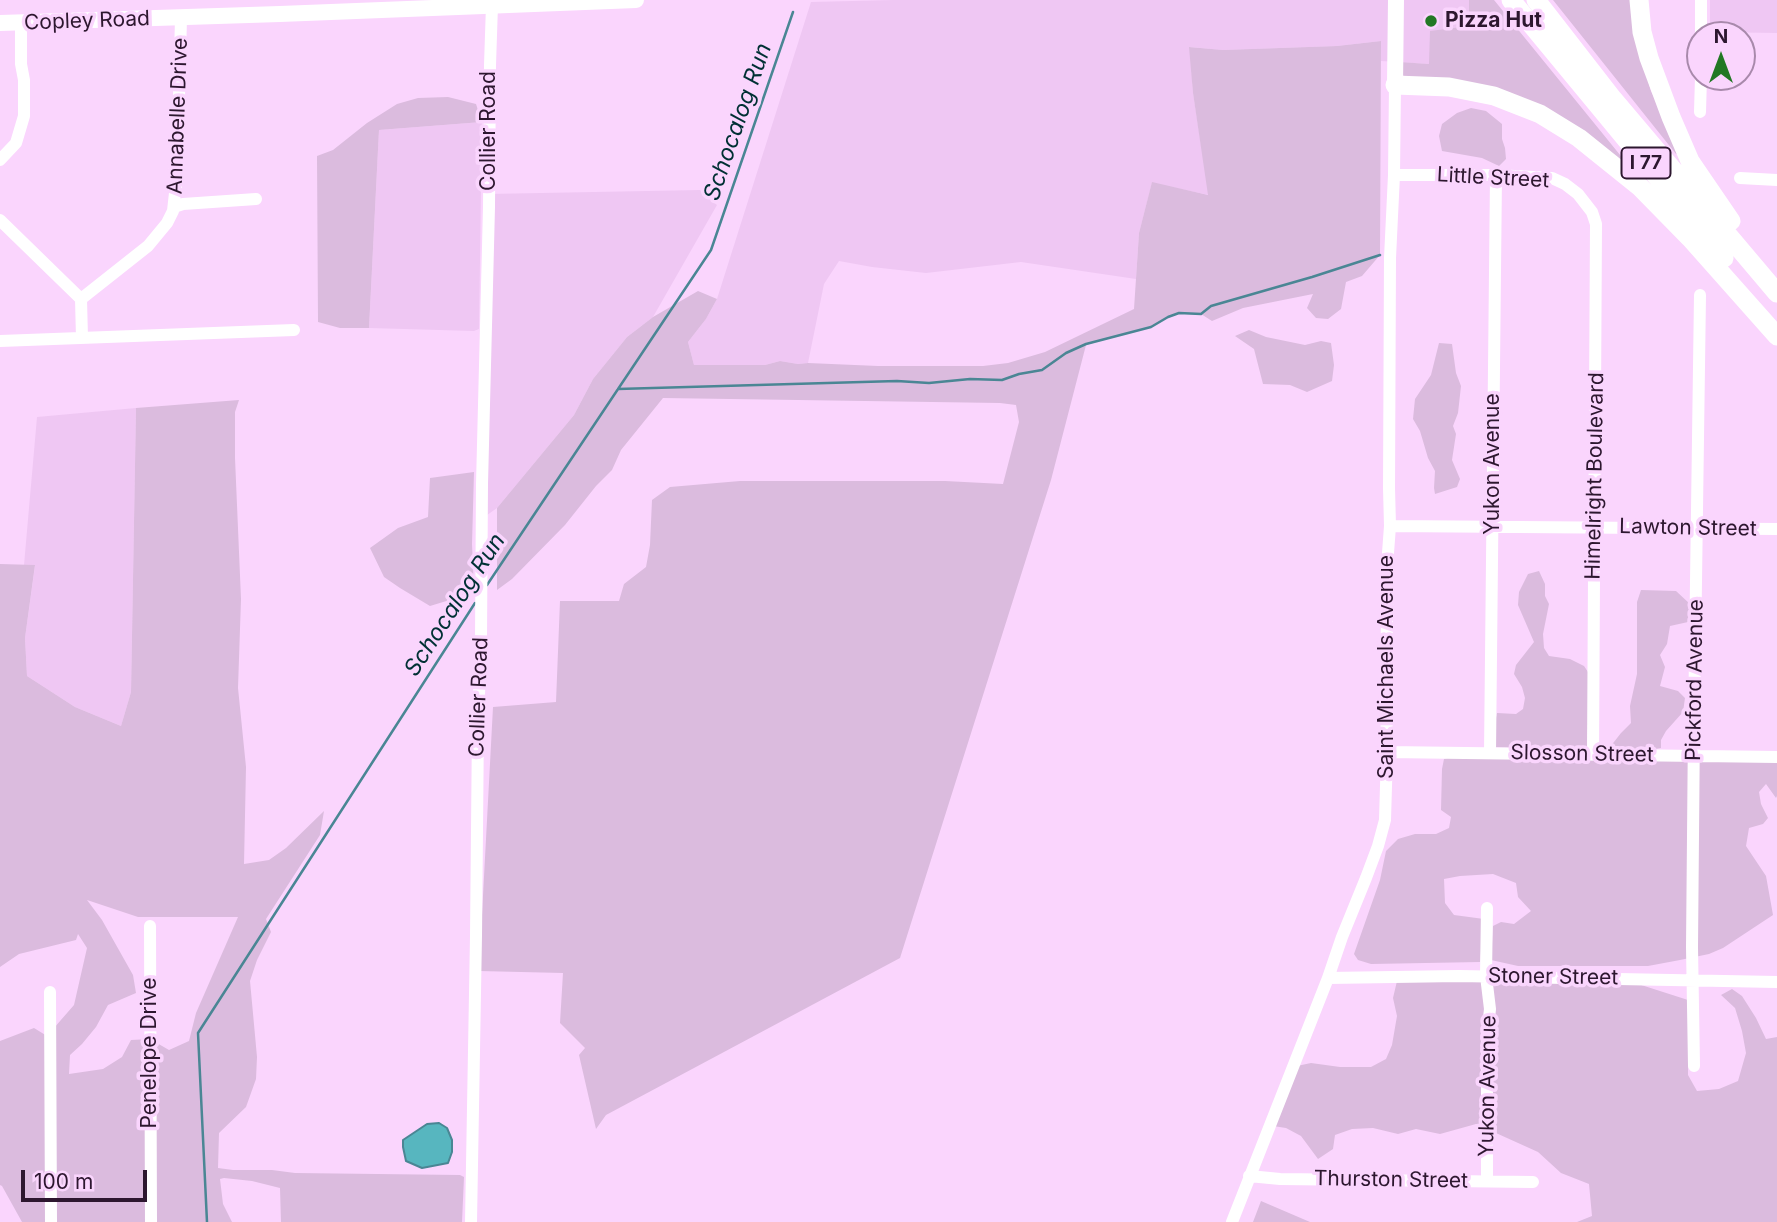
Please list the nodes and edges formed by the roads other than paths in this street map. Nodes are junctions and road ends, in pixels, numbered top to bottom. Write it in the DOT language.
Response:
graph roads {
  1 [pos="636,0"];
  2 [pos="1396,0"];
  3 [pos="1511,0"];
  4 [pos="1536,0"];
  5 [pos="1639,0"];
  6 [pos="1702,0"];
  7 [pos="492,5"];
  8 [pos="301,7"];
  9 [pos="181,18"];
  10 [pos="1701,21"];
  11 [pos="0,23"];
  12 [pos="21,23"];
  13 [pos="1395,85"];
  14 [pos="1701,91"];
  15 [pos="1700,112"];
  16 [pos="0,160"];
  17 [pos="1394,175"];
  18 [pos="1496,175"];
  19 [pos="1740,178"];
  20 [pos="1777,180"];
  21 [pos="256,199"];
  22 [pos="1585,201"];
  23 [pos="174,207"];
  24 [pos="0,219"];
  25 [pos="1777,290"];
  26 [pos="1700,295"];
  27 [pos="81,299"];
  28 [pos="1777,329"];
  29 [pos="293,330"];
  30 [pos="1777,336"];
  31 [pos="82,338"];
  32 [pos="0,341"];
  33 [pos="1390,526"];
  34 [pos="1493,526"];
  35 [pos="1595,527"];
  36 [pos="1696,528"];
  37 [pos="1777,529"];
  38 [pos="1387,752"];
  39 [pos="1490,752"];
  40 [pos="1593,754"];
  41 [pos="1694,756"];
  42 [pos="1777,757"];
  43 [pos="1487,908"];
  44 [pos="150,926"];
  45 [pos="1486,976"];
  46 [pos="1328,978"];
  47 [pos="1693,981"];
  48 [pos="1777,982"];
  49 [pos="50,992"];
  50 [pos="1694,1066"];
  51 [pos="1249,1176"];
  52 [pos="1487,1181"];
  53 [pos="1533,1181"];
  54 [pos="51,1222"];
  55 [pos="151,1222"];
  56 [pos="471,1222"];
  57 [pos="1232,1222"];
  1 -- 7 [label="main road, Copley Road"];
  2 -- 13 [label="main road"];
  3 -- 28 [label="highway, I 77"];
  4 -- 25 [label="highway, I 77"];
  5 -- 25 [label="highway"];
  6 -- 10 [label="street"];
  7 -- 8 [label="main road, Copley Road"];
  7 -- 56 [label="street, Collier Road"];
  8 -- 9 [label="main road, Copley Road"];
  9 -- 12 [label="main road, Copley Road"];
  9 -- 23 [label="street, Annabelle Drive"];
  11 -- 12 [label="main road, Copley Road"];
  12 -- 16 [label="street"];
  13 -- 17 [label="street, Saint Michaels Avenue"];
  13 -- 30 [label="highway"];
  14 -- 15 [label="street"];
  17 -- 18 [label="street, Little Street"];
  17 -- 33 [label="street, Saint Michaels Avenue"];
  18 -- 22 [label="street, Little Street"];
  18 -- 34 [label="street, Yukon Avenue"];
  19 -- 20 [label="street"];
  21 -- 23 [label="street"];
  22 -- 35 [label="street, Himelright Boulevard"];
  23 -- 27 [label="street, Annabelle Drive"];
  24 -- 27 [label="street"];
  26 -- 36 [label="street, Pickford Avenue"];
  27 -- 31 [label="street"];
  29 -- 31 [label="street"];
  31 -- 32 [label="street"];
  33 -- 34 [label="street, Lawton Street"];
  33 -- 38 [label="street, Saint Michaels Avenue"];
  34 -- 35 [label="street, Lawton Street"];
  34 -- 39 [label="street, Yukon Avenue"];
  35 -- 36 [label="street, Lawton Street"];
  35 -- 40 [label="street, Himelright Boulevard"];
  36 -- 37 [label="street, Lawton Street"];
  36 -- 41 [label="street, Pickford Avenue"];
  38 -- 39 [label="street, Slosson Street"];
  38 -- 46 [label="street, Saint Michaels Avenue"];
  39 -- 40 [label="street, Slosson Street"];
  40 -- 41 [label="street, Slosson Street"];
  41 -- 42 [label="street, Slosson Street"];
  41 -- 47 [label="street, Pickford Avenue"];
  43 -- 45 [label="street, Yukon Avenue"];
  44 -- 55 [label="street, Penelope Drive"];
  45 -- 46 [label="street, Stoner Street"];
  45 -- 47 [label="street, Stoner Street"];
  45 -- 52 [label="street, Yukon Avenue"];
  46 -- 51 [label="street, Saint Michaels Avenue"];
  47 -- 48 [label="street, Stoner Street"];
  47 -- 50 [label="street, Pickford Avenue"];
  49 -- 54 [label="street"];
  51 -- 52 [label="street, Thurston Street"];
  51 -- 57 [label="street, Saint Michaels Avenue"];
  52 -- 53 [label="street, Thurston Street"];
}
